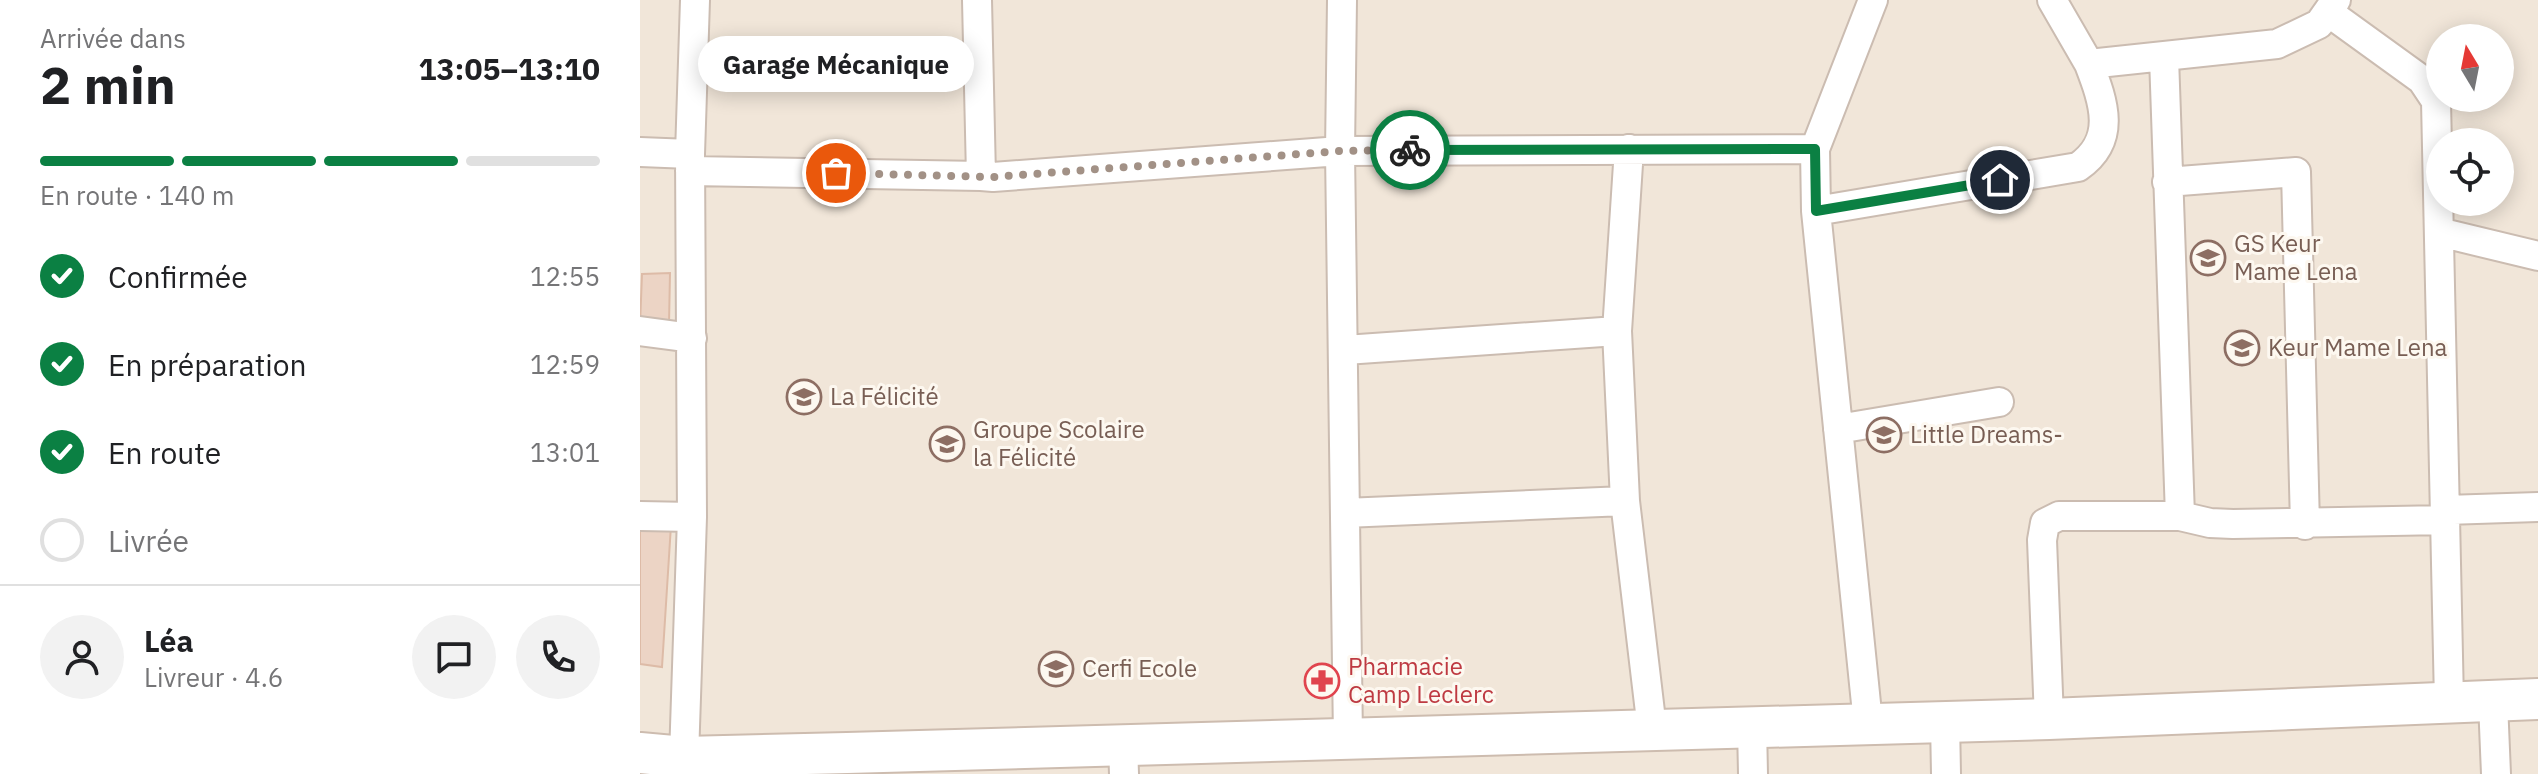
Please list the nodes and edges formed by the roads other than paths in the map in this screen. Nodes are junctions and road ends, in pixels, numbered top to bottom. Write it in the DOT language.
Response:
graph roads {
  1 [pos="695,0"];
  2 [pos="977,0"];
  3 [pos="1342,0"];
  4 [pos="1873,0"];
  5 [pos="2052,0"];
  6 [pos="2332,6"];
  7 [pos="2164,57"];
  8 [pos="2089,64"];
  9 [pos="1629,149"];
  10 [pos="1815,149"];
  11 [pos="1340,151"];
  12 [pos="640,152"];
  13 [pos="690,162"];
  14 [pos="981,176"];
  15 [pos="2167,182"];
  16 [pos="1816,211"];
  17 [pos="2439,232"];
  18 [pos="2538,256"];
  19 [pos="640,331"];
  20 [pos="1617,331"];
  21 [pos="692,338"];
  22 [pos="1345,350"];
  23 [pos="1999,402"];
  24 [pos="1838,429"];
  25 [pos="1625,501"];
  26 [pos="2538,507"];
  27 [pos="1345,513"];
  28 [pos="2446,515"];
  29 [pos="640,516"];
  30 [pos="2180,516"];
  31 [pos="692,517"];
  32 [pos="2305,525"];
  33 [pos="2538,699"];
  34 [pos="2449,702"];
  35 [pos="2493,702"];
  36 [pos="2049,719"];
  37 [pos="1945,721"];
  38 [pos="1868,723"];
  39 [pos="1752,726"];
  40 [pos="1652,729"];
  41 [pos="1348,738"];
  42 [pos="640,753"];
  43 [pos="684,757"];
  44 [pos="1124,758"];
  45 [pos="848,764"];
  46 [pos="1753,774"];
  47 [pos="1946,774"];
  48 [pos="2496,774"];
  1 -- 13 [label="street"];
  2 -- 14 [label="street"];
  3 -- 11 [label="street"];
  4 -- 10 [label="street"];
  5 -- 8 [label="street"];
  6 -- 7 [label="street"];
  6 -- 17 [label="street"];
  7 -- 8 [label="street"];
  7 -- 15 [label="street"];
  8 -- 16 [label="street"];
  9 -- 10 [label="street"];
  9 -- 11 [label="street"];
  9 -- 20 [label="street"];
  10 -- 16 [label="street"];
  11 -- 14 [label="street"];
  11 -- 22 [label="street"];
  12 -- 13 [label="street"];
  13 -- 14 [label="street"];
  13 -- 21 [label="street"];
  15 -- 30 [label="street"];
  15 -- 32 [label="street"];
  16 -- 24 [label="street"];
  17 -- 18 [label="street"];
  17 -- 28 [label="street"];
  19 -- 21 [label="street"];
  20 -- 22 [label="street"];
  20 -- 25 [label="street"];
  21 -- 31 [label="street"];
  22 -- 27 [label="street"];
  23 -- 24 [label="street"];
  24 -- 38 [label="street"];
  25 -- 27 [label="street"];
  25 -- 40 [label="street"];
  26 -- 28 [label="street"];
  27 -- 41 [label="street"];
  28 -- 32 [label="street"];
  28 -- 34 [label="street"];
  29 -- 31 [label="street"];
  30 -- 32 [label="street"];
  30 -- 36 [label="street"];
  31 -- 43 [label="street"];
  33 -- 35 [label="street"];
  34 -- 35 [label="street"];
  34 -- 36 [label="street"];
  35 -- 48 [label="street"];
  36 -- 37 [label="street"];
  37 -- 38 [label="street"];
  37 -- 47 [label="street"];
  38 -- 39 [label="street"];
  39 -- 40 [label="street"];
  39 -- 46 [label="street"];
  40 -- 41 [label="street"];
  41 -- 44 [label="street"];
  42 -- 43 [label="street"];
  43 -- 45 [label="street"];
  44 -- 45 [label="street"];
}
